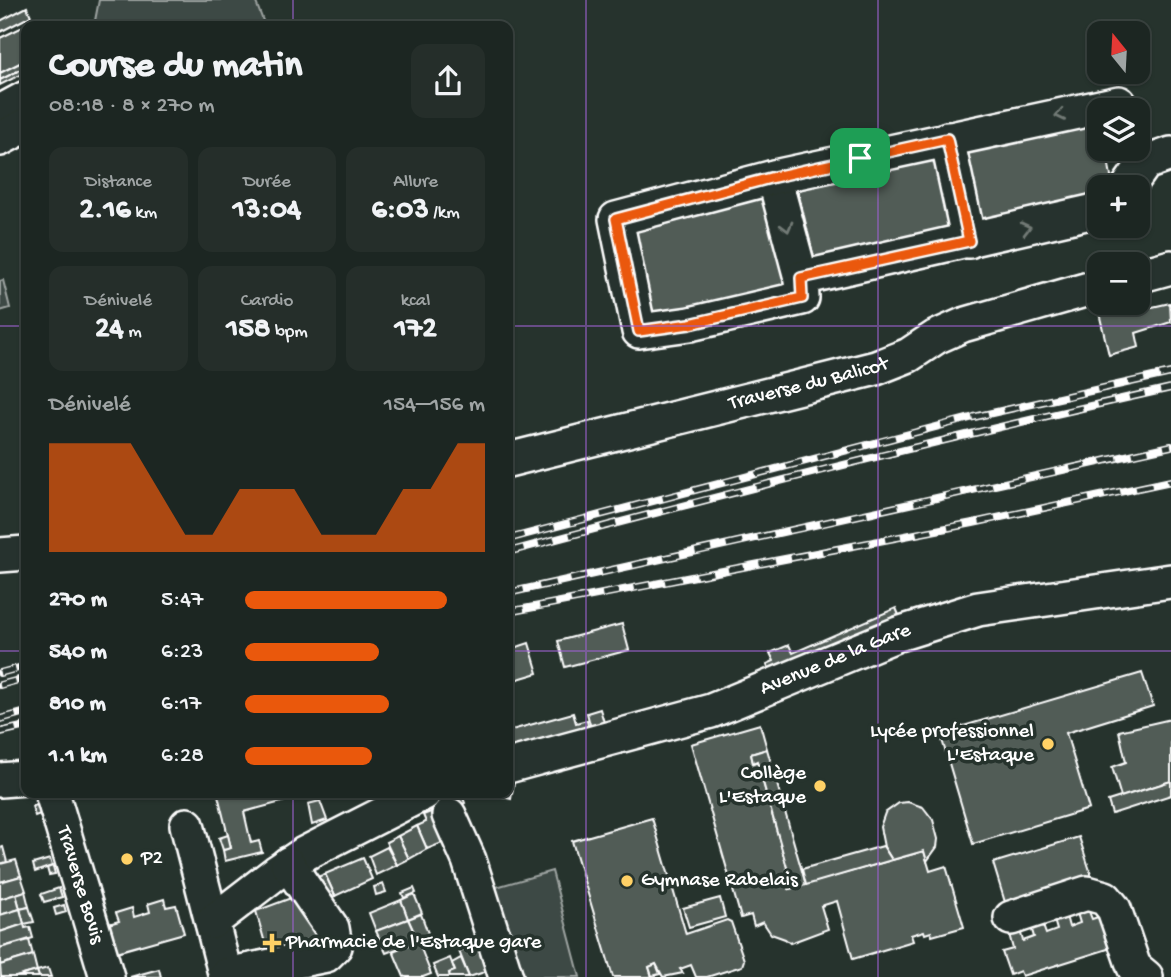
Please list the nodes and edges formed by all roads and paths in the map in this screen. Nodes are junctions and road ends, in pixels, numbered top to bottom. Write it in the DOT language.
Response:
graph roads {
  1 [pos="21,102"];
  2 [pos="1087,110"];
  3 [pos="0,112"];
  4 [pos="21,128"];
  5 [pos="0,139"];
  6 [pos="947,139"];
  7 [pos="1171,142"];
  8 [pos="1150,146"];
  9 [pos="1171,154"];
  10 [pos="1136,175"];
  11 [pos="774,177"];
  12 [pos="1087,213"];
  13 [pos="969,241"];
  14 [pos="1171,267"];
  15 [pos="1150,273"];
  16 [pos="801,278"];
  17 [pos="1087,289"];
  18 [pos="513,459"];
  19 [pos="21,553"];
  20 [pos="0,555"];
  21 [pos="1171,581"];
  22 [pos="513,765"];
  23 [pos="21,778"];
  24 [pos="0,780"];
  25 [pos="53,798"];
  26 [pos="414,798"];
  27 [pos="449,815"];
  28 [pos="187,825"];
  29 [pos="288,864"];
  30 [pos="1011,918"];
  31 [pos="212,922"];
  32 [pos="226,976"];
  33 [pos="107,977"];
  34 [pos="506,977"];
  35 [pos="1146,977"];
  1 -- 3 [label="street"];
  2 -- 6 [label="street, one-way"];
  4 -- 5 [label="street"];
  6 -- 11 [label="street"];
  6 -- 13 [label="street"];
  7 -- 8 [label="street"];
  9 -- 10 [label="street"];
  11 -- 16 [label="street, one-way"];
  11 -- 16 [label="street"];
  13 -- 12 [label="street, one-way"];
  13 -- 16 [label="street"];
  14 -- 15 [label="street"];
  17 -- 18 [label="street, Traverse du Balicot"];
  19 -- 20 [label="street"];
  21 -- 22 [label="street, Avenue de la Gare"];
  23 -- 24 [label="street"];
  25 -- 33 [label="street, Traverse Bovis"];
  26 -- 29 [label="street"];
  27 -- 34 [label="street"];
  28 -- 31 [label="street"];
  29 -- 31 [label="street"];
  29 -- 32 [label="street"];
  30 -- 35 [label="street"];
  31 -- 32 [label="street"];
}
